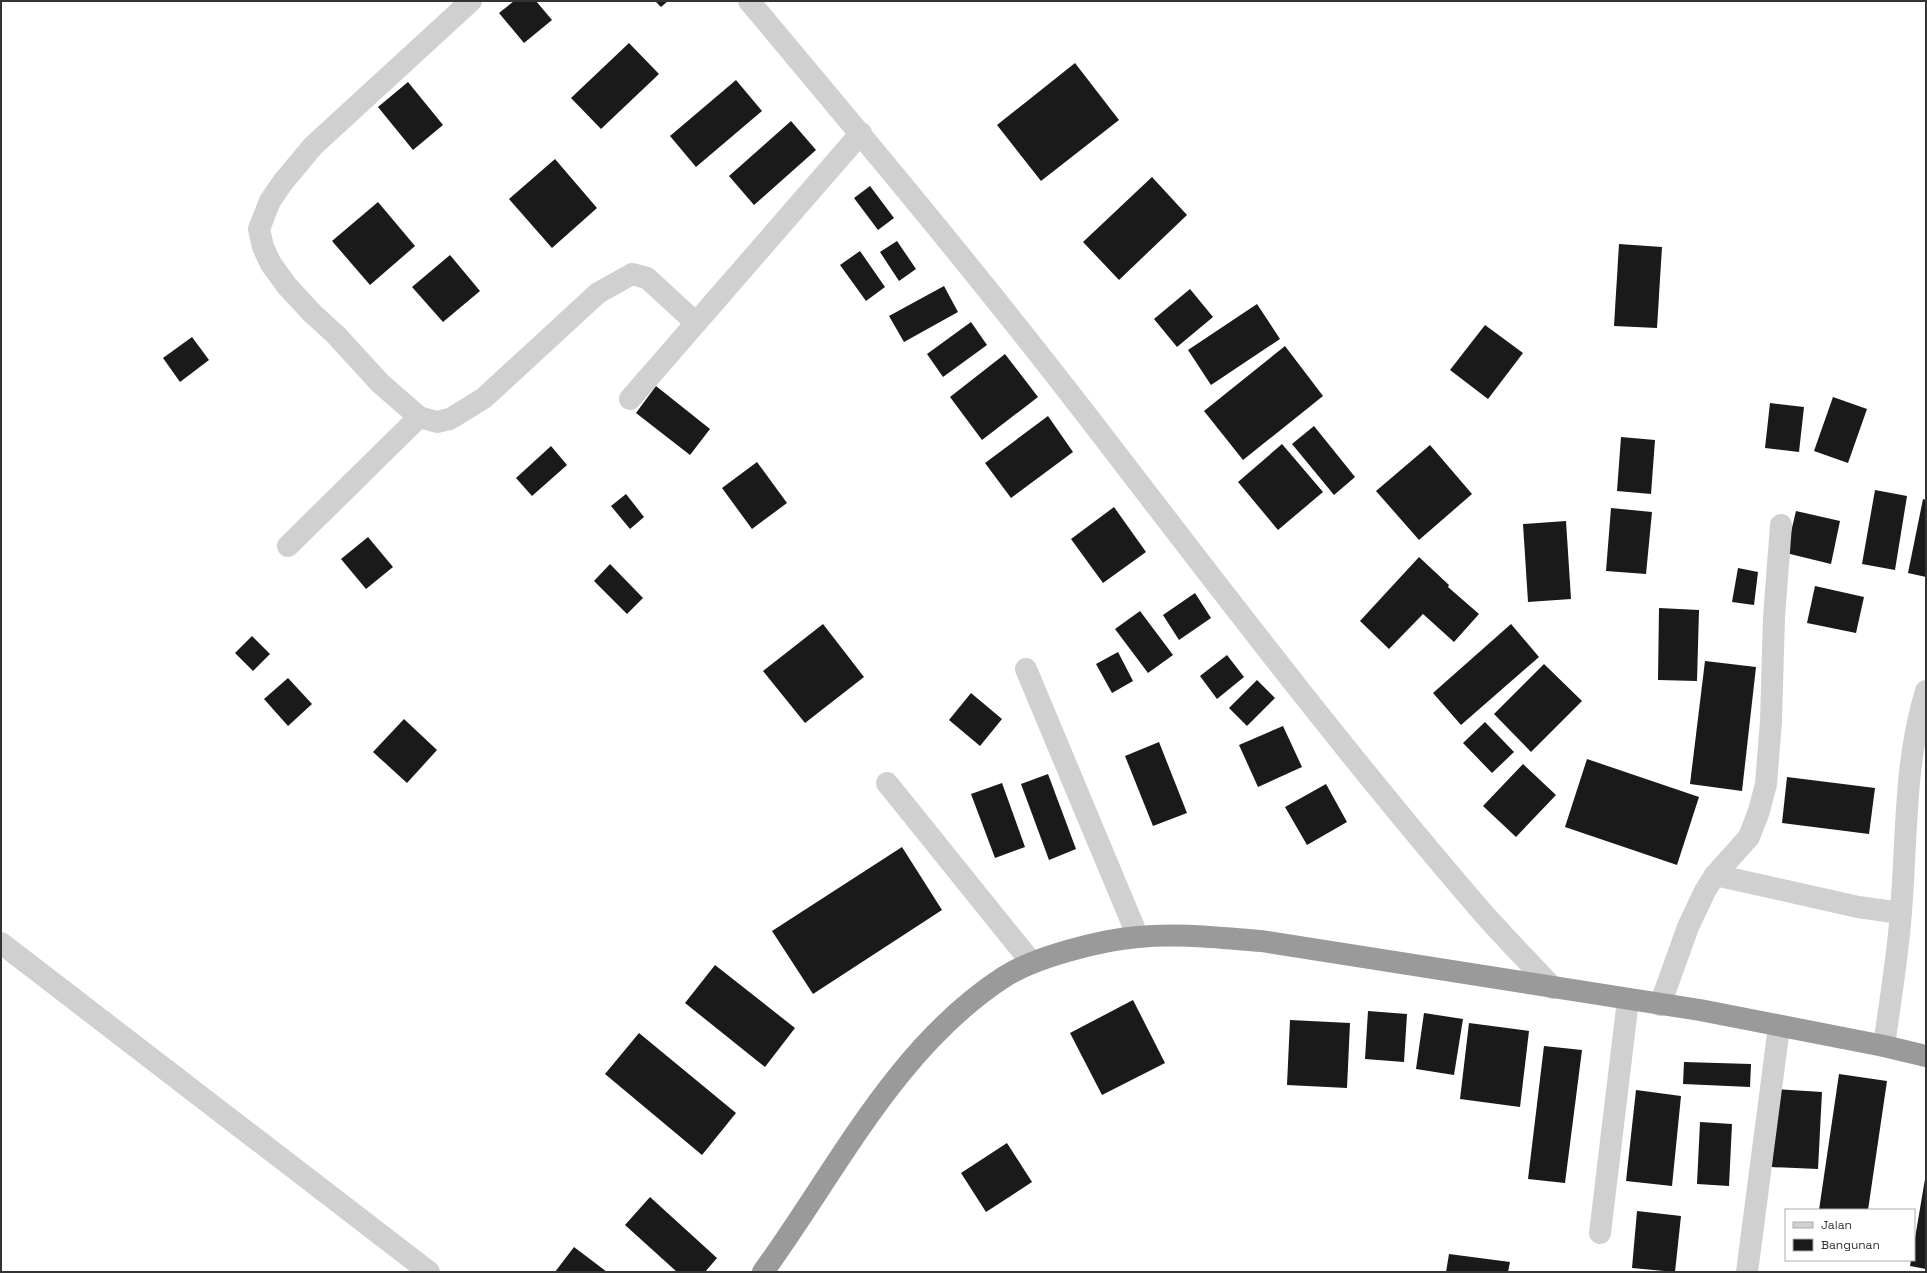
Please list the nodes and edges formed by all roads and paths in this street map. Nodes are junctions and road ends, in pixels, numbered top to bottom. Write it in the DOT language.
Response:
graph roads {
  1 [pos="471,1"];
  2 [pos="749,1"];
  3 [pos="861,133"];
  4 [pos="696,323"];
  5 [pos="630,399"];
  6 [pos="419,417"];
  7 [pos="1782,525"];
  8 [pos="288,546"];
  9 [pos="1026,669"];
  10 [pos="1926,691"];
  11 [pos="886,783"];
  12 [pos="1715,875"];
  13 [pos="1901,913"];
  14 [pos="1138,936"];
  15 [pos="1,942"];
  16 [pos="1032,963"];
  17 [pos="1553,988"];
  18 [pos="1628,1000"];
  19 [pos="1660,1005"];
  20 [pos="1780,1027"];
  21 [pos="1884,1046"];
  22 [pos="1926,1056"];
  23 [pos="1600,1233"];
  24 [pos="767,1271"];
  25 [pos="429,1272"];
  26 [pos="1747,1272"];
  1 -- 6 [label="street"];
  2 -- 3 [label="street"];
  3 -- 4 [label="street"];
  3 -- 17 [label="street"];
  4 -- 5 [label="street"];
  4 -- 6 [label="street"];
  6 -- 8 [label="street"];
  7 -- 12 [label="street"];
  9 -- 14 [label="street"];
  10 -- 13 [label="street"];
  11 -- 16 [label="street"];
  12 -- 13 [label="street"];
  12 -- 19 [label="street"];
  13 -- 21 [label="street"];
  14 -- 16 [label="highway"];
  14 -- 17 [label="highway"];
  15 -- 25 [label="street"];
  16 -- 24 [label="highway"];
  17 -- 18 [label="highway"];
  18 -- 19 [label="highway"];
  18 -- 23 [label="street"];
  19 -- 20 [label="highway"];
  20 -- 21 [label="highway"];
  20 -- 26 [label="street"];
  21 -- 22 [label="highway"];
}
